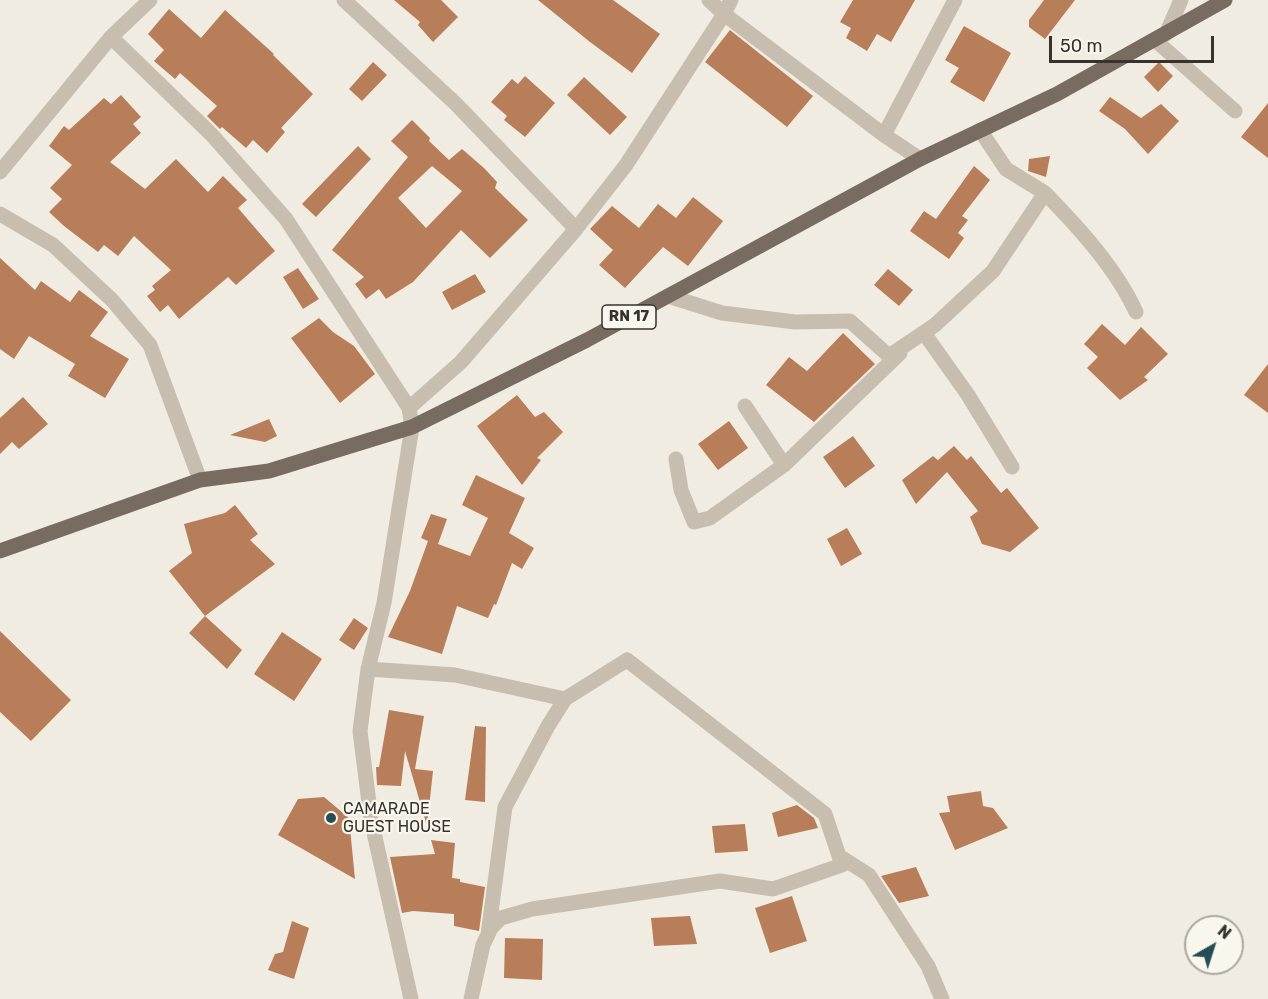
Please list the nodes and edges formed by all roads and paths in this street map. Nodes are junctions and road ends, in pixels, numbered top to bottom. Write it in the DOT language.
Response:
graph roads {
  1 [pos="150,0"];
  2 [pos="344,0"];
  3 [pos="709,0"];
  4 [pos="955,0"];
  5 [pos="1181,0"];
  6 [pos="1226,0"];
  7 [pos="728,7"];
  8 [pos="111,37"];
  9 [pos="1161,37"];
  10 [pos="1235,111"];
  11 [pos="980,130"];
  12 [pos="884,135"];
  13 [pos="920,159"];
  14 [pos="0,172"];
  15 [pos="1045,193"];
  16 [pos="0,214"];
  17 [pos="576,229"];
  18 [pos="668,296"];
  19 [pos="1136,312"];
  20 [pos="919,336"];
  21 [pos="745,406"];
  22 [pos="408,408"];
  23 [pos="412,427"];
  24 [pos="676,459"];
  25 [pos="784,465"];
  26 [pos="1012,467"];
  27 [pos="200,480"];
  28 [pos="0,551"];
  29 [pos="368,669"];
  30 [pos="565,699"];
  31 [pos="839,856"];
  32 [pos="488,935"];
  33 [pos="411,999"];
  34 [pos="471,999"];
  35 [pos="942,999"];
  1 -- 8 [label="street"];
  2 -- 17 [label="street"];
  3 -- 7 [label="street"];
  4 -- 12 [label="street"];
  5 -- 9 [label="street"];
  6 -- 9 [label="main road, RN 17"];
  7 -- 12 [label="street"];
  7 -- 17 [label="street"];
  8 -- 14 [label="street"];
  8 -- 22 [label="street"];
  9 -- 10 [label="street"];
  9 -- 11 [label="main road, RN 17"];
  11 -- 13 [label="main road, RN 17"];
  11 -- 15 [label="street"];
  12 -- 13 [label="street"];
  13 -- 18 [label="main road, RN 17"];
  15 -- 19 [label="street"];
  15 -- 20 [label="street"];
  16 -- 27 [label="street"];
  17 -- 22 [label="street"];
  18 -- 20 [label="street"];
  18 -- 23 [label="main road, RN 17"];
  20 -- 25 [label="street"];
  20 -- 26 [label="street"];
  21 -- 25 [label="street"];
  22 -- 23 [label="street"];
  23 -- 27 [label="main road, RN 17"];
  23 -- 29 [label="street"];
  24 -- 25 [label="street"];
  27 -- 28 [label="main road, RN 17"];
  29 -- 30 [label="street"];
  29 -- 33 [label="street"];
  30 -- 31 [label="street"];
  30 -- 32 [label="street"];
  31 -- 32 [label="street"];
  31 -- 35 [label="street"];
  32 -- 34 [label="street"];
}
